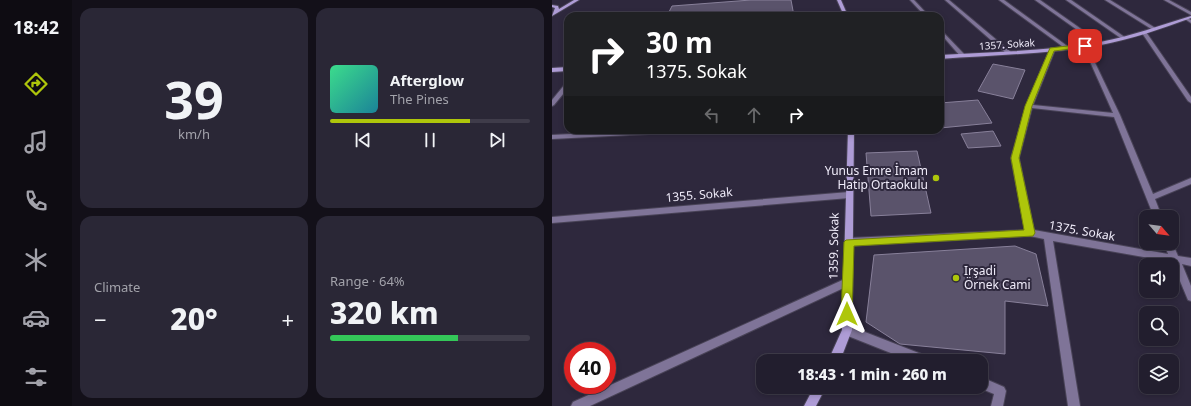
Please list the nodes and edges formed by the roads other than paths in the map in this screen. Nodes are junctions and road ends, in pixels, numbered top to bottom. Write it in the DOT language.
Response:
graph roads {
  1 [pos="556,0"];
  2 [pos="577,0"];
  3 [pos="839,0"];
  4 [pos="912,0"];
  5 [pos="947,0"];
  6 [pos="1001,0"];
  7 [pos="1037,0"];
  8 [pos="1068,0"];
  9 [pos="1107,0"];
  10 [pos="1166,0"];
  11 [pos="552,2"];
  12 [pos="552,6"];
  13 [pos="844,12"];
  14 [pos="923,12"];
  15 [pos="554,14"];
  16 [pos="1191,14"];
  17 [pos="1190,19"];
  18 [pos="1155,29"];
  19 [pos="1144,33"];
  20 [pos="944,34"];
  21 [pos="1124,38"];
  22 [pos="1099,43"];
  23 [pos="1085,46"];
  24 [pos="1068,48"];
  25 [pos="1052,50"];
  26 [pos="1009,54"];
  27 [pos="964,56"];
  28 [pos="944,57"];
  29 [pos="564,69"];
  30 [pos="552,70"];
  31 [pos="564,89"];
  32 [pos="1191,101"];
  33 [pos="552,104"];
  34 [pos="1029,106"];
  35 [pos="1117,115"];
  36 [pos="610,134"];
  37 [pos="851,134"];
  38 [pos="552,137"];
  39 [pos="1191,181"];
  40 [pos="849,195"];
  41 [pos="1150,198"];
  42 [pos="1155,210"];
  43 [pos="552,220"];
  44 [pos="1030,233"];
  45 [pos="1048,238"];
  46 [pos="849,242"];
  47 [pos="1163,258"];
  48 [pos="1179,260"];
  49 [pos="1191,262"];
  50 [pos="1179,269"];
  51 [pos="847,282"];
  52 [pos="1191,297"];
  53 [pos="847,330"];
  54 [pos="837,354"];
  55 [pos="907,354"];
  56 [pos="988,386"];
  57 [pos="816,394"];
  58 [pos="577,406"];
  59 [pos="810,406"];
  60 [pos="997,406"];
  61 [pos="1074,406"];
  1 -- 11 [label="street"];
  2 -- 15 [label="street"];
  3 -- 13 [label="street"];
  4 -- 14 [label="street"];
  5 -- 26 [label="street"];
  6 -- 24 [label="street"];
  7 -- 22 [label="street"];
  8 -- 21 [label="street"];
  9 -- 18 [label="street"];
  10 -- 16 [label="street"];
  12 -- 15 [label="street"];
  17 -- 18 [label="street, 1357. Sokak"];
  18 -- 19 [label="street, 1357. Sokak"];
  19 -- 21 [label="street, 1357. Sokak"];
  19 -- 32 [label="street"];
  20 -- 27 [label="street"];
  21 -- 22 [label="street, 1357. Sokak"];
  22 -- 23 [label="street, 1357. Sokak"];
  23 -- 24 [label="street, 1357. Sokak"];
  23 -- 35 [label="street"];
  24 -- 25 [label="street, 1357. Sokak"];
  25 -- 26 [label="street, 1357. Sokak"];
  25 -- 34 [label="street"];
  26 -- 27 [label="street, 1357. Sokak"];
  27 -- 28 [label="street, 1357. Sokak"];
  29 -- 30 [label="street"];
  31 -- 33 [label="street"];
  34 -- 35 [label="street"];
  34 -- 44 [label="street"];
  35 -- 41 [label="street"];
  36 -- 38 [label="street"];
  37 -- 40 [label="street, 1359. Sokak"];
  39 -- 41 [label="street"];
  40 -- 43 [label="street, 1355. Sokak"];
  40 -- 46 [label="street, 1359. Sokak"];
  41 -- 42 [label="street"];
  44 -- 45 [label="street, 1375. Sokak"];
  44 -- 46 [label="street, 1375. Sokak"];
  45 -- 47 [label="street, 1375. Sokak"];
  45 -- 61 [label="street"];
  46 -- 51 [label="street, 1359. Sokak"];
  48 -- 49 [label="street, 1375. Sokak"];
  50 -- 52 [label="street"];
  51 -- 53 [label="street, 1359. Sokak"];
  51 -- 58 [label="street"];
  53 -- 54 [label="street, 1359. Sokak"];
  53 -- 55 [label="street"];
  56 -- 60 [label="street"];
  57 -- 59 [label="street"];
}
